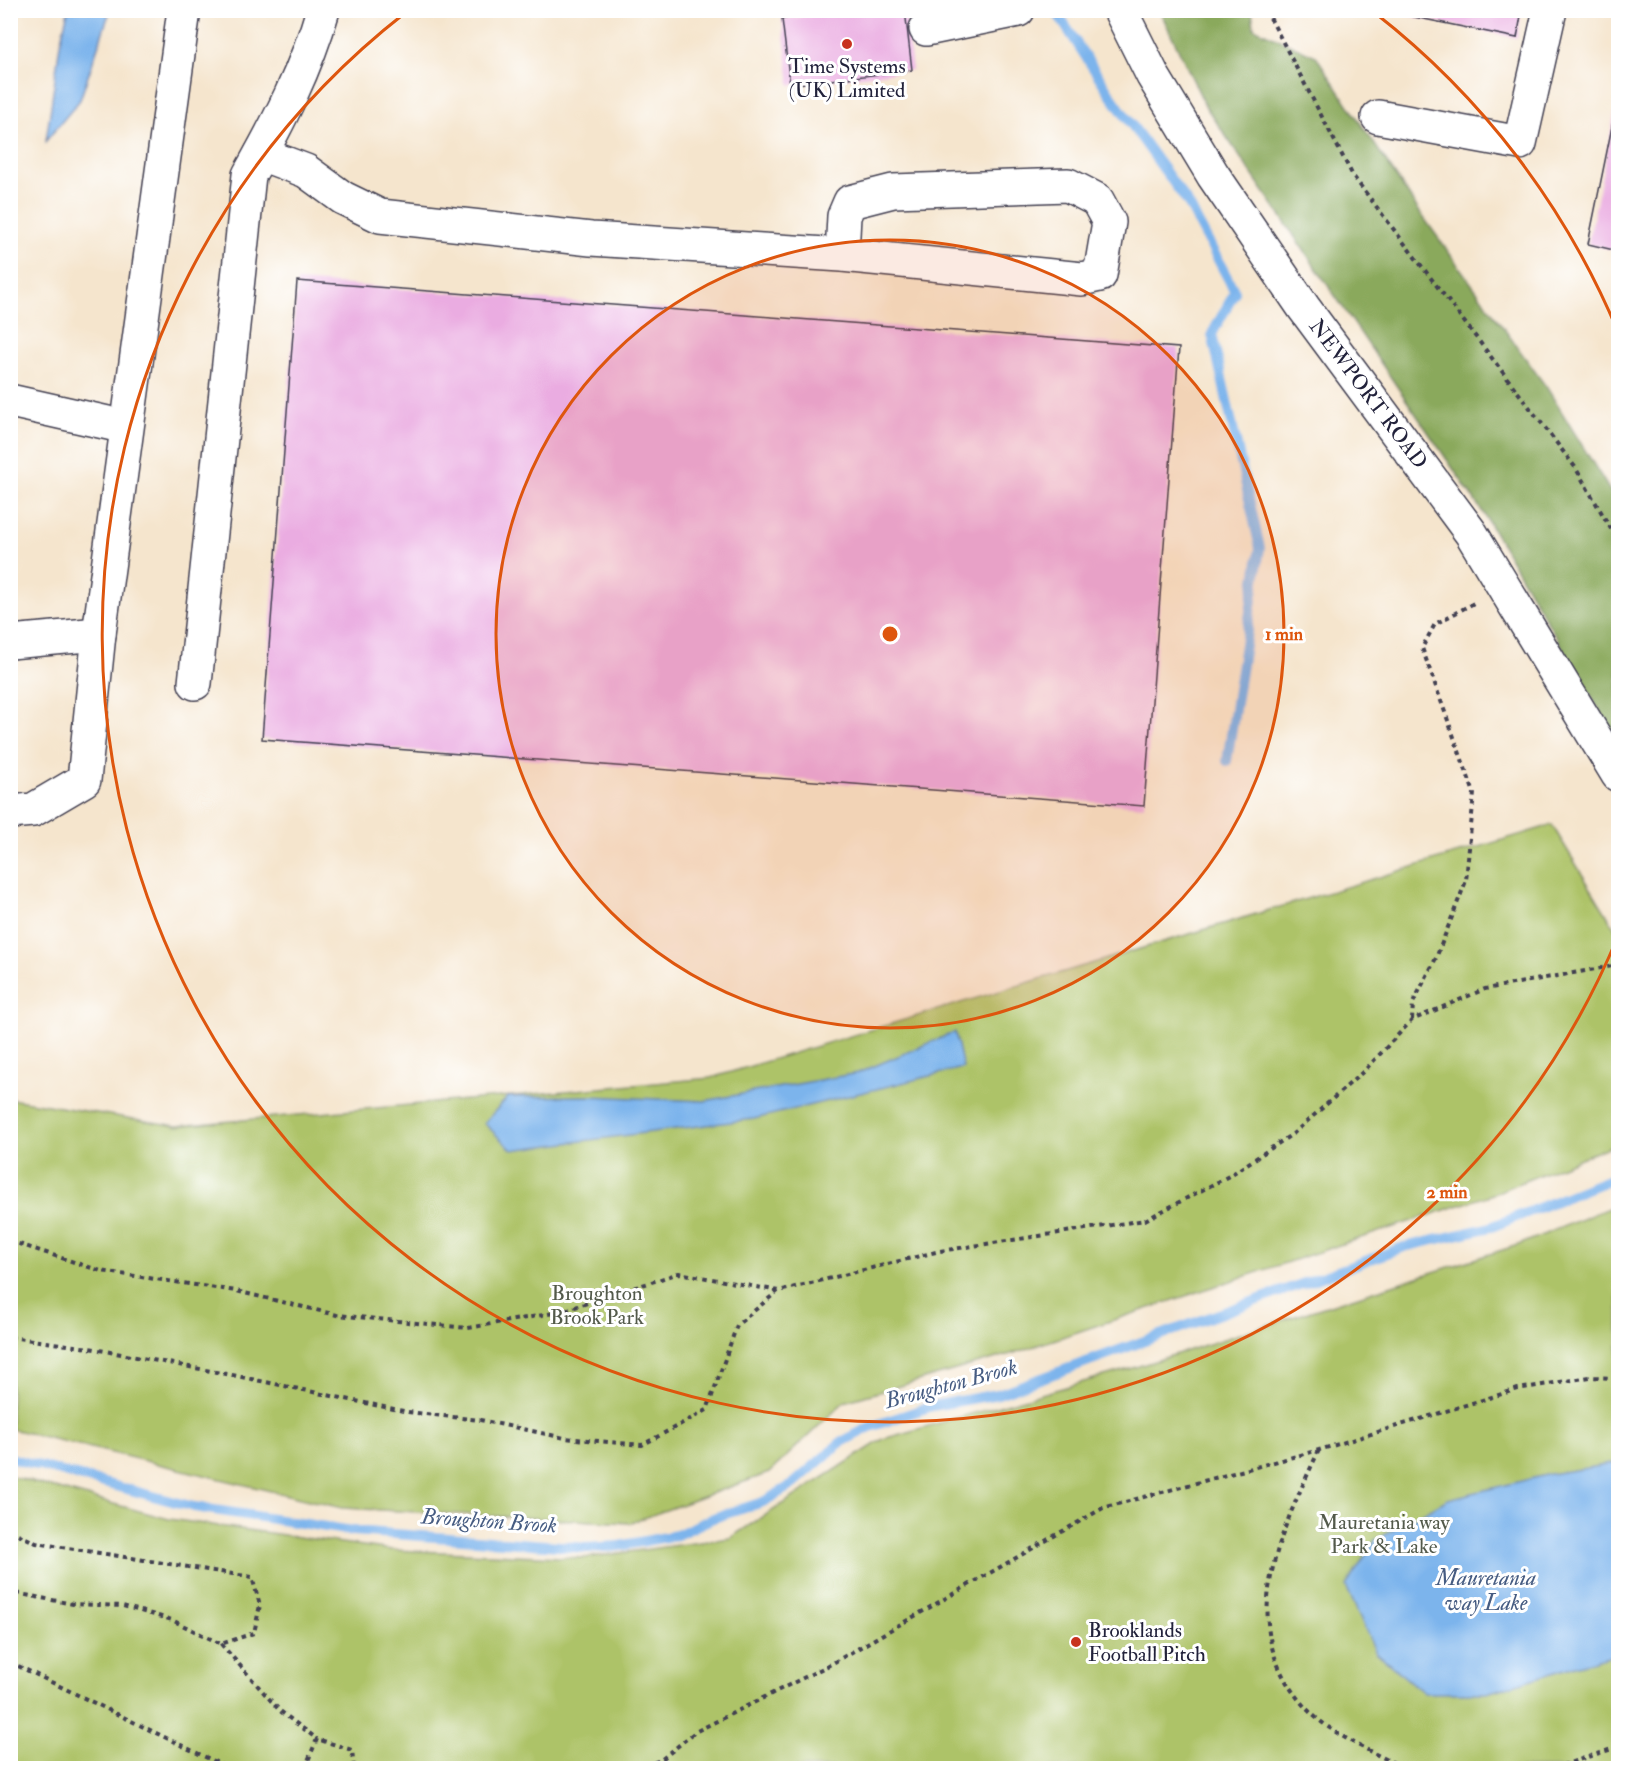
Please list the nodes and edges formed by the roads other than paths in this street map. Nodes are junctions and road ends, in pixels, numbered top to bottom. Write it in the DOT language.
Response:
graph roads {
  1 [pos="183,10"];
  2 [pos="323,10"];
  3 [pos="1120,10"];
  4 [pos="1550,10"];
  5 [pos="1008,12"];
  6 [pos="926,29"];
  7 [pos="1378,117"];
  8 [pos="261,154"];
  9 [pos="842,255"];
  10 [pos="10,401"];
  11 [pos="126,427"];
  12 [pos="99,634"];
  13 [pos="10,642"];
  14 [pos="195,683"];
  15 [pos="1618,775"];
  16 [pos="10,812"];
  1 -- 11 [label="street"];
  2 -- 8 [label="street"];
  3 -- 15 [label="street, NEWPORT ROAD"];
  4 -- 7 [label="street"];
  5 -- 6 [label="street"];
  8 -- 9 [label="street"];
  8 -- 14 [label="street"];
  9 -- 9 [label="street"];
  10 -- 11 [label="street"];
  11 -- 12 [label="street"];
  12 -- 13 [label="street"];
  12 -- 16 [label="street"];
}
